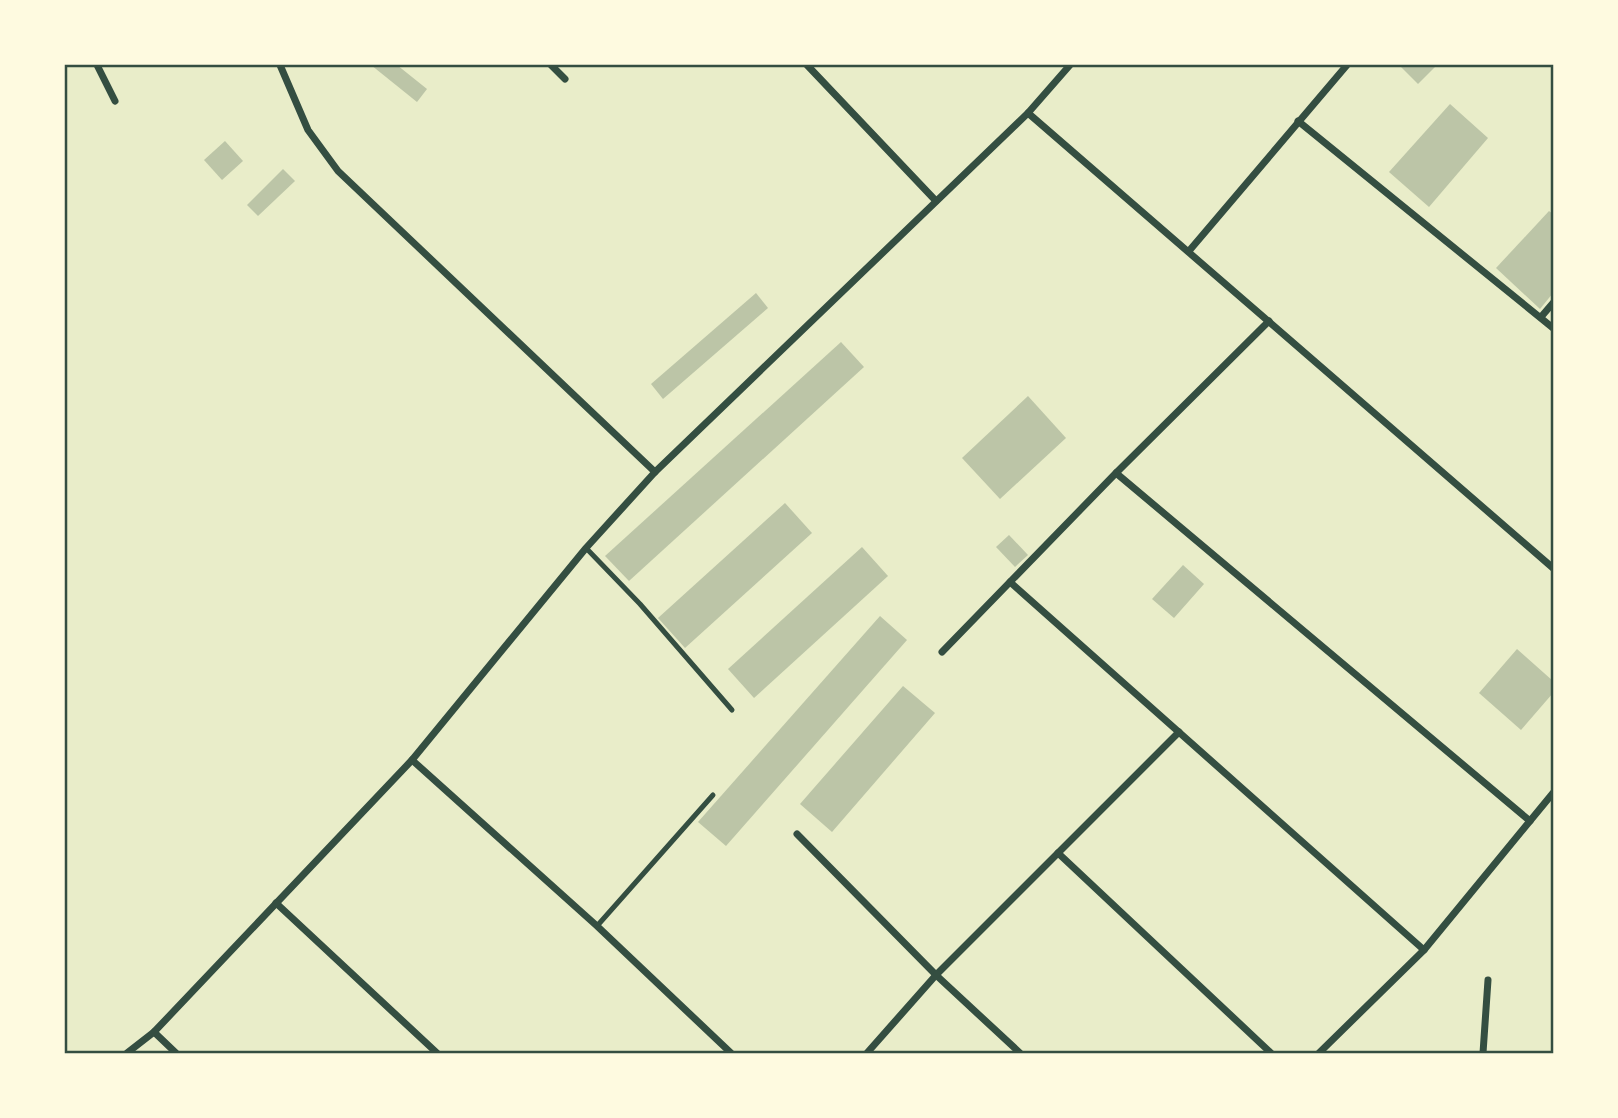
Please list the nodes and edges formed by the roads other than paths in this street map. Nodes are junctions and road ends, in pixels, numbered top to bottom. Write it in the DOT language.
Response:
graph roads {
  1 [pos="97,65"];
  2 [pos="281,65"];
  3 [pos="551,65"];
  4 [pos="807,65"];
  5 [pos="1070,65"];
  6 [pos="1347,65"];
  7 [pos="565,79"];
  8 [pos="115,101"];
  9 [pos="1028,113"];
  10 [pos="1298,121"];
  11 [pos="936,201"];
  12 [pos="1189,251"];
  13 [pos="1553,303"];
  14 [pos="1541,317"];
  15 [pos="1269,321"];
  16 [pos="1553,328"];
  17 [pos="655,471"];
  18 [pos="1116,473"];
  19 [pos="586,548"];
  20 [pos="1553,568"];
  21 [pos="1010,582"];
  22 [pos="942,652"];
  23 [pos="732,709"];
  24 [pos="1179,732"];
  25 [pos="412,760"];
  26 [pos="1553,793"];
  27 [pos="713,795"];
  28 [pos="1530,821"];
  29 [pos="797,834"];
  30 [pos="1058,853"];
  31 [pos="276,903"];
  32 [pos="597,926"];
  33 [pos="1424,950"];
  34 [pos="936,975"];
  35 [pos="1488,980"];
  36 [pos="154,1032"];
  37 [pos="127,1053"];
  38 [pos="176,1053"];
  39 [pos="437,1053"];
  40 [pos="731,1053"];
  41 [pos="867,1053"];
  42 [pos="1020,1053"];
  43 [pos="1271,1053"];
  44 [pos="1319,1053"];
  45 [pos="1483,1053"];
  1 -- 8 [label="street"];
  2 -- 17 [label="street"];
  3 -- 7 [label="street"];
  4 -- 11 [label="street"];
  5 -- 9 [label="street"];
  6 -- 10 [label="street"];
  9 -- 11 [label="street"];
  9 -- 12 [label="street"];
  10 -- 12 [label="street"];
  10 -- 14 [label="street"];
  11 -- 17 [label="street"];
  12 -- 15 [label="street"];
  13 -- 14 [label="street"];
  14 -- 16 [label="street"];
  15 -- 18 [label="street"];
  15 -- 20 [label="street"];
  17 -- 19 [label="street"];
  18 -- 21 [label="street"];
  18 -- 28 [label="street"];
  19 -- 23 [label="lane"];
  19 -- 25 [label="street"];
  21 -- 22 [label="street"];
  21 -- 24 [label="street"];
  24 -- 30 [label="street"];
  24 -- 33 [label="street"];
  25 -- 31 [label="street"];
  25 -- 32 [label="street"];
  26 -- 28 [label="street"];
  27 -- 32 [label="lane"];
  28 -- 33 [label="street"];
  29 -- 34 [label="street"];
  30 -- 34 [label="street"];
  30 -- 43 [label="street"];
  31 -- 36 [label="street"];
  31 -- 39 [label="street"];
  32 -- 40 [label="street"];
  33 -- 44 [label="street"];
  34 -- 41 [label="street"];
  34 -- 42 [label="street"];
  35 -- 45 [label="street"];
  36 -- 37 [label="street"];
  36 -- 38 [label="street"];
}
